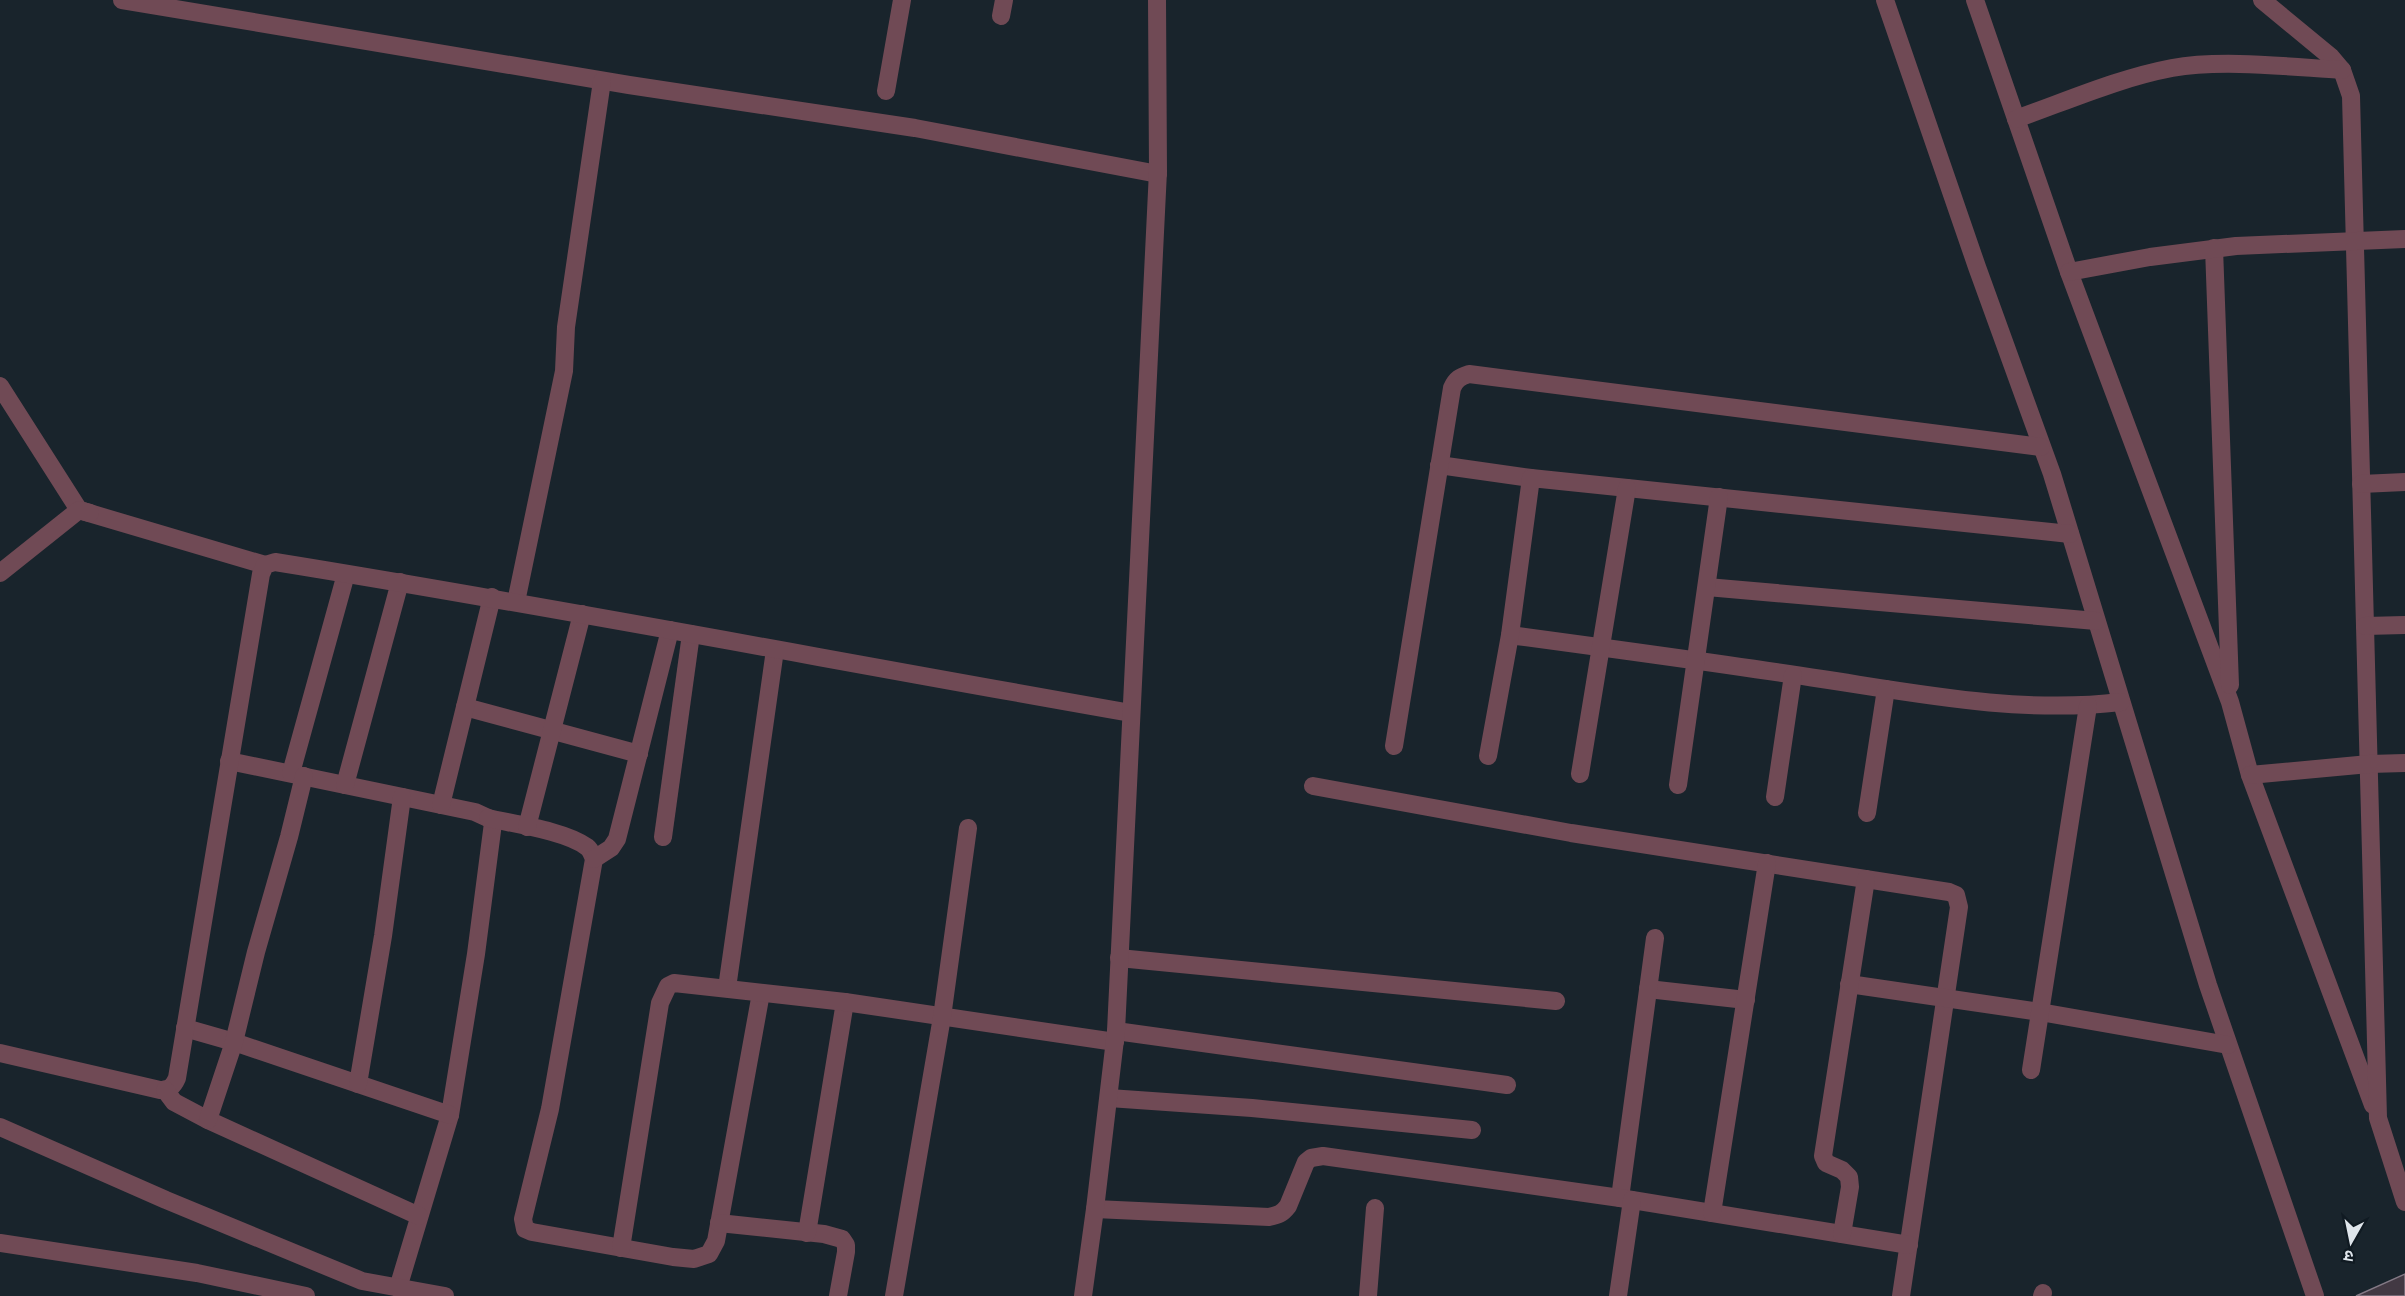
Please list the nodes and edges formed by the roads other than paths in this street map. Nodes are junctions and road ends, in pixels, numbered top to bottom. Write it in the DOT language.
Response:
graph roads {
  1 [pos="122,0"];
  2 [pos="902,0"];
  3 [pos="1157,0"];
  4 [pos="1885,0"];
  5 [pos="1974,0"];
  6 [pos="2262,0"];
  7 [pos="2342,70"];
  8 [pos="602,81"];
  9 [pos="886,92"];
  10 [pos="2016,118"];
  11 [pos="1158,174"];
  12 [pos="2405,239"];
  13 [pos="2354,241"];
  14 [pos="2214,248"];
  15 [pos="2069,272"];
  16 [pos="0,386"];
  17 [pos="2041,447"];
  18 [pos="1439,465"];
  19 [pos="1531,478"];
  20 [pos="2405,482"];
  21 [pos="2361,484"];
  22 [pos="1628,488"];
  23 [pos="1719,498"];
  24 [pos="80,510"];
  25 [pos="2070,534"];
  26 [pos="270,564"];
  27 [pos="0,573"];
  28 [pos="346,574"];
  29 [pos="400,582"];
  30 [pos="1707,586"];
  31 [pos="492,597"];
  32 [pos="516,602"];
  33 [pos="582,614"];
  34 [pos="2097,621"];
  35 [pos="2405,625"];
  36 [pos="2365,626"];
  37 [pos="670,630"];
  38 [pos="691,634"];
  39 [pos="1510,635"];
  40 [pos="1600,647"];
  41 [pos="775,650"];
  42 [pos="1695,660"];
  43 [pos="1793,675"];
  44 [pos="1886,689"];
  45 [pos="2121,702"];
  46 [pos="2230,702"];
  47 [pos="2088,706"];
  48 [pos="465,707"];
  49 [pos="1131,713"];
  50 [pos="552,730"];
  51 [pos="1394,746"];
  52 [pos="639,754"];
  53 [pos="1488,756"];
  54 [pos="230,761"];
  55 [pos="2405,763"];
  56 [pos="2369,764"];
  57 [pos="1580,774"];
  58 [pos="297,775"];
  59 [pos="2250,775"];
  60 [pos="1678,784"];
  61 [pos="345,785"];
  62 [pos="1313,786"];
  63 [pos="402,797"];
  64 [pos="1775,797"];
  65 [pos="441,805"];
  66 [pos="1867,813"];
  67 [pos="488,818"];
  68 [pos="527,827"];
  69 [pos="968,828"];
  70 [pos="663,837"];
  71 [pos="594,859"];
  72 [pos="1767,863"];
  73 [pos="1866,879"];
  74 [pos="1655,938"];
  75 [pos="1119,958"];
  76 [pos="1849,984"];
  77 [pos="727,988"];
  78 [pos="1648,989"];
  79 [pos="760,993"];
  80 [pos="1947,998"];
  81 [pos="1746,1000"];
  82 [pos="1556,1001"];
  83 [pos="845,1002"];
  84 [pos="2040,1012"];
  85 [pos="942,1017"];
  86 [pos="185,1029"];
  87 [pos="1115,1036"];
  88 [pos="234,1042"];
  89 [pos="2228,1045"];
  90 [pos="0,1053"];
  91 [pos="2031,1070"];
  92 [pos="358,1084"];
  93 [pos="1507,1085"];
  94 [pos="165,1090"];
  95 [pos="1109,1098"];
  96 [pos="450,1115"];
  97 [pos="2378,1118"];
  98 [pos="208,1120"];
  99 [pos="0,1127"];
  100 [pos="1472,1130"];
  101 [pos="1626,1199"];
  102 [pos="2405,1202"];
  103 [pos="1375,1208"];
  104 [pos="1095,1209"];
  105 [pos="1712,1213"];
  106 [pos="419,1216"];
  107 [pos="719,1224"];
  108 [pos="807,1233"];
  109 [pos="1842,1233"];
  110 [pos="0,1243"];
  111 [pos="1909,1245"];
  112 [pos="621,1248"];
  113 [pos="398,1288"];
  114 [pos="1621,1295"];
  115 [pos="306,1296"];
  116 [pos="445,1296"];
  117 [pos="838,1296"];
  118 [pos="894,1296"];
  119 [pos="1083,1296"];
  120 [pos="1368,1296"];
  121 [pos="1901,1296"];
  122 [pos="2315,1296"];
  1 -- 8 [label="street"];
  2 -- 9 [label="street"];
  3 -- 11 [label="street"];
  4 -- 17 [label="street"];
  5 -- 10 [label="street"];
  6 -- 7 [label="street"];
  7 -- 10 [label="street"];
  7 -- 13 [label="street"];
  8 -- 11 [label="street"];
  8 -- 32 [label="street"];
  10 -- 15 [label="street"];
  11 -- 49 [label="street"];
  12 -- 13 [label="street"];
  13 -- 14 [label="street"];
  13 -- 21 [label="street"];
  14 -- 15 [label="street"];
  14 -- 46 [label="street"];
  15 -- 46 [label="street"];
  16 -- 24 [label="street"];
  17 -- 18 [label="street"];
  17 -- 25 [label="street"];
  18 -- 19 [label="street"];
  18 -- 51 [label="street"];
  19 -- 22 [label="street"];
  19 -- 39 [label="street"];
  20 -- 21 [label="street"];
  21 -- 36 [label="street"];
  22 -- 23 [label="street"];
  22 -- 40 [label="street"];
  23 -- 25 [label="street"];
  23 -- 30 [label="street"];
  24 -- 26 [label="street"];
  24 -- 27 [label="street"];
  25 -- 34 [label="street"];
  26 -- 28 [label="street"];
  26 -- 54 [label="street"];
  28 -- 29 [label="street"];
  28 -- 58 [label="street"];
  29 -- 31 [label="street"];
  29 -- 61 [label="street"];
  30 -- 34 [label="street"];
  30 -- 42 [label="street"];
  31 -- 32 [label="street"];
  31 -- 48 [label="street"];
  32 -- 33 [label="street"];
  33 -- 37 [label="street"];
  33 -- 50 [label="street"];
  34 -- 45 [label="street"];
  35 -- 36 [label="street"];
  36 -- 56 [label="street"];
  37 -- 38 [label="street"];
  37 -- 52 [label="street"];
  38 -- 41 [label="street"];
  38 -- 70 [label="street"];
  39 -- 40 [label="street"];
  39 -- 53 [label="street"];
  40 -- 42 [label="street"];
  40 -- 57 [label="street"];
  41 -- 49 [label="street"];
  41 -- 77 [label="street"];
  42 -- 43 [label="street"];
  42 -- 60 [label="street"];
  43 -- 44 [label="street"];
  43 -- 64 [label="street"];
  44 -- 47 [label="street"];
  44 -- 66 [label="street"];
  45 -- 47 [label="street"];
  45 -- 89 [label="street"];
  46 -- 59 [label="street"];
  47 -- 84 [label="street"];
  48 -- 50 [label="street"];
  48 -- 65 [label="street"];
  49 -- 75 [label="street"];
  50 -- 52 [label="street"];
  50 -- 68 [label="street"];
  52 -- 71 [label="street"];
  54 -- 58 [label="street"];
  54 -- 86 [label="street"];
  55 -- 56 [label="street"];
  56 -- 59 [label="street"];
  56 -- 97 [label="street"];
  58 -- 61 [label="street"];
  58 -- 88 [label="street"];
  59 -- 97 [label="street"];
  61 -- 63 [label="street"];
  62 -- 72 [label="street"];
  63 -- 65 [label="street"];
  63 -- 92 [label="street"];
  65 -- 67 [label="street"];
  67 -- 68 [label="street"];
  67 -- 96 [label="street"];
  68 -- 71 [label="street"];
  69 -- 85 [label="street"];
  71 -- 112 [label="street"];
  72 -- 73 [label="street"];
  72 -- 81 [label="street"];
  73 -- 76 [label="street"];
  73 -- 80 [label="street"];
  74 -- 78 [label="street"];
  75 -- 82 [label="street"];
  75 -- 87 [label="street"];
  76 -- 80 [label="street"];
  76 -- 109 [label="street"];
  77 -- 79 [label="street"];
  77 -- 112 [label="street"];
  78 -- 81 [label="street"];
  78 -- 101 [label="street"];
  79 -- 83 [label="street"];
  79 -- 107 [label="street"];
  80 -- 84 [label="street"];
  80 -- 111 [label="street"];
  81 -- 105 [label="street"];
  83 -- 85 [label="street"];
  83 -- 108 [label="street"];
  84 -- 89 [label="street"];
  84 -- 91 [label="street"];
  85 -- 87 [label="street"];
  85 -- 118 [label="street"];
  86 -- 88 [label="street"];
  86 -- 94 [label="street"];
  87 -- 93 [label="street"];
  87 -- 95 [label="street"];
  88 -- 92 [label="street"];
  88 -- 98 [label="street"];
  89 -- 122 [label="street"];
  90 -- 94 [label="street"];
  92 -- 96 [label="street"];
  94 -- 98 [label="street"];
  95 -- 100 [label="street"];
  95 -- 104 [label="street"];
  96 -- 106 [label="street"];
  97 -- 102 [label="street"];
  98 -- 106 [label="street"];
  99 -- 113 [label="street"];
  101 -- 104 [label="street"];
  101 -- 105 [label="street"];
  101 -- 114 [label="street"];
  103 -- 120 [label="street"];
  104 -- 119 [label="street"];
  105 -- 109 [label="street"];
  106 -- 113 [label="street"];
  107 -- 108 [label="street"];
  107 -- 112 [label="street"];
  108 -- 117 [label="street"];
  109 -- 111 [label="street"];
  110 -- 115 [label="street"];
  111 -- 121 [label="street"];
  113 -- 116 [label="street"];
}
